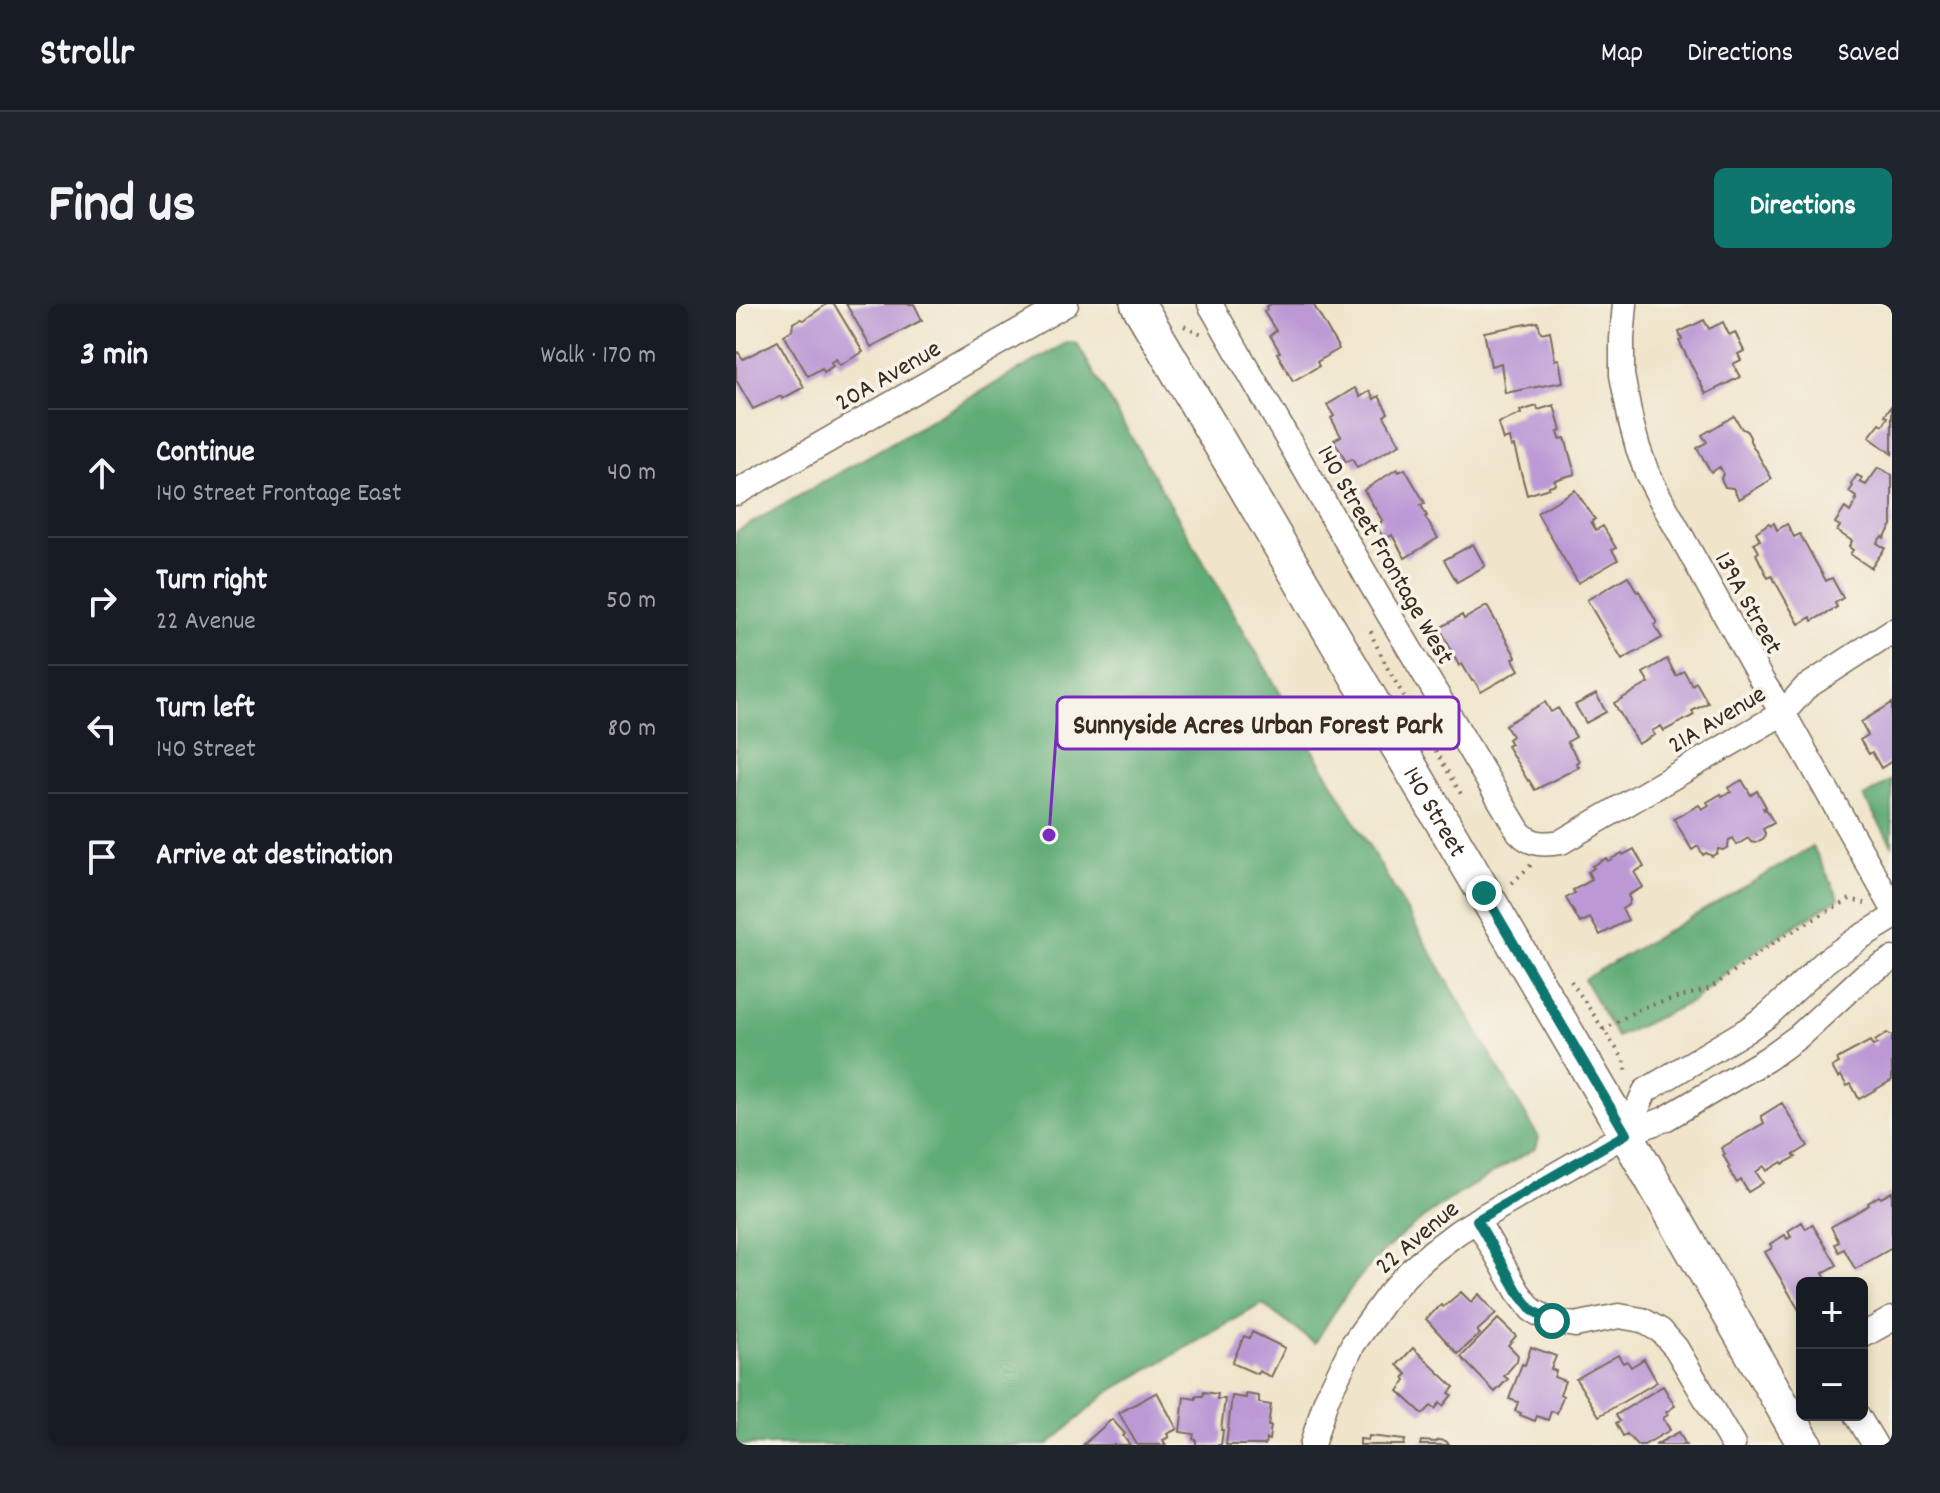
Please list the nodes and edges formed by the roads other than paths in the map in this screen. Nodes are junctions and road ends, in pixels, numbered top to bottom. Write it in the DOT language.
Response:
graph roads {
  1 [pos="1066,304"];
  2 [pos="1138,304"];
  3 [pos="1210,304"];
  4 [pos="1625,304"];
  5 [pos="736,493"];
  6 [pos="1892,631"];
  7 [pos="1783,713"];
  8 [pos="1561,842"];
  9 [pos="1886,910"];
  10 [pos="1892,959"];
  11 [pos="1747,1030"];
  12 [pos="1767,1059"];
  13 [pos="1626,1134"];
  14 [pos="1477,1220"];
  15 [pos="1892,1319"];
  16 [pos="1868,1333"];
  17 [pos="1861,1421"];
  18 [pos="1312,1445"];
  19 [pos="1733,1445"];
  20 [pos="1805,1445"];
  21 [pos="1875,1445"];
  1 -- 5 [label="street, 20A Avenue"];
  2 -- 13 [label="main road, 140 Street"];
  3 -- 8 [label="street, 140 Street Frontage West"];
  4 -- 7 [label="street, 139A Street"];
  6 -- 7 [label="street, 21A Avenue"];
  7 -- 8 [label="street, 21A Avenue"];
  7 -- 9 [label="street, 139A Street"];
  9 -- 11 [label="street"];
  10 -- 12 [label="street, 22 Avenue"];
  11 -- 12 [label="street"];
  11 -- 13 [label="street"];
  12 -- 13 [label="street, 22 Avenue"];
  13 -- 14 [label="street, 22 Avenue"];
  13 -- 20 [label="main road, 140 Street"];
  14 -- 18 [label="street, 22 Avenue"];
  14 -- 19 [label="street"];
  15 -- 16 [label="street"];
  17 -- 21 [label="street"];
}
